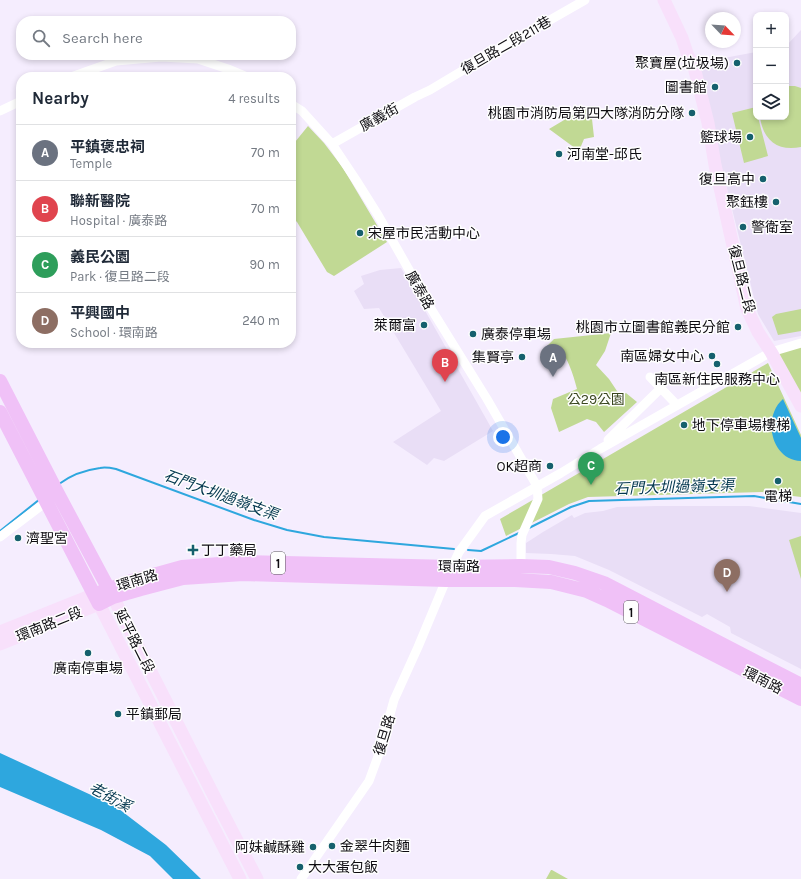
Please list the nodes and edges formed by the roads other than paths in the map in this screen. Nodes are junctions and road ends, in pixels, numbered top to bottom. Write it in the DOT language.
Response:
graph roads {
  1 [pos="585,0"];
  2 [pos="664,0"];
  3 [pos="127,60"];
  4 [pos="201,60"];
  5 [pos="85,72"];
  6 [pos="235,72"];
  7 [pos="428,91"];
  8 [pos="16,103"];
  9 [pos="296,107"];
  10 [pos="0,111"];
  11 [pos="332,144"];
  12 [pos="801,343"];
  13 [pos="771,352"];
  14 [pos="650,377"];
  15 [pos="0,382"];
  16 [pos="661,388"];
  17 [pos="678,404"];
  18 [pos="801,406"];
  19 [pos="0,412"];
  20 [pos="600,448"];
  21 [pos="537,486"];
  22 [pos="58,494"];
  23 [pos="46,502"];
  24 [pos="0,537"];
  25 [pos="521,566"];
  26 [pos="452,567"];
  27 [pos="446,580"];
  28 [pos="110,593"];
  29 [pos="97,599"];
  30 [pos="0,632"];
  31 [pos="707,643"];
  32 [pos="0,644"];
  33 [pos="801,685"];
  34 [pos="801,699"];
  35 [pos="240,879"];
  36 [pos="257,879"];
  37 [pos="301,879"];
  1 -- 7 [label="street, 復旦路二段211巷"];
  2 -- 13 [label="main road, 復旦路二段"];
  3 -- 5 [label="street"];
  4 -- 6 [label="street"];
  7 -- 11 [label="street, 廣義街"];
  8 -- 10 [label="street"];
  9 -- 11 [label="street, 廣泰路"];
  11 -- 21 [label="street, 廣泰路"];
  12 -- 13 [label="street"];
  13 -- 17 [label="street"];
  13 -- 18 [label="main road, 復旦路二段"];
  14 -- 16 [label="street"];
  15 -- 22 [label="main road, 延平路二段"];
  16 -- 17 [label="street"];
  16 -- 20 [label="street"];
  17 -- 20 [label="street"];
  19 -- 23 [label="main road, 延平路二段"];
  20 -- 21 [label="street"];
  21 -- 25 [label="street"];
  21 -- 26 [label="street"];
  22 -- 23 [label="street"];
  22 -- 28 [label="main road, 延平路二段"];
  23 -- 24 [label="street"];
  23 -- 29 [label="main road, 延平路二段"];
  25 -- 26 [label="main road, 環南路 / 1"];
  25 -- 31 [label="main road, 環南路 / 1"];
  26 -- 27 [label="main road"];
  26 -- 28 [label="main road, 環南路 / 1"];
  27 -- 28 [label="main road, 環南路 / 1"];
  27 -- 31 [label="main road, 環南路 / 1"];
  27 -- 37 [label="street, 復旦路"];
  28 -- 29 [label="main road, 環南路 / 1"];
  28 -- 36 [label="main road, 延平路二段"];
  29 -- 30 [label="main road, 環南路二段"];
  29 -- 32 [label="main road, 環南路二段"];
  29 -- 35 [label="main road, 延平路二段"];
  31 -- 33 [label="main road, 環南路 / 1"];
  31 -- 34 [label="main road, 環南路 / 1"];
}
